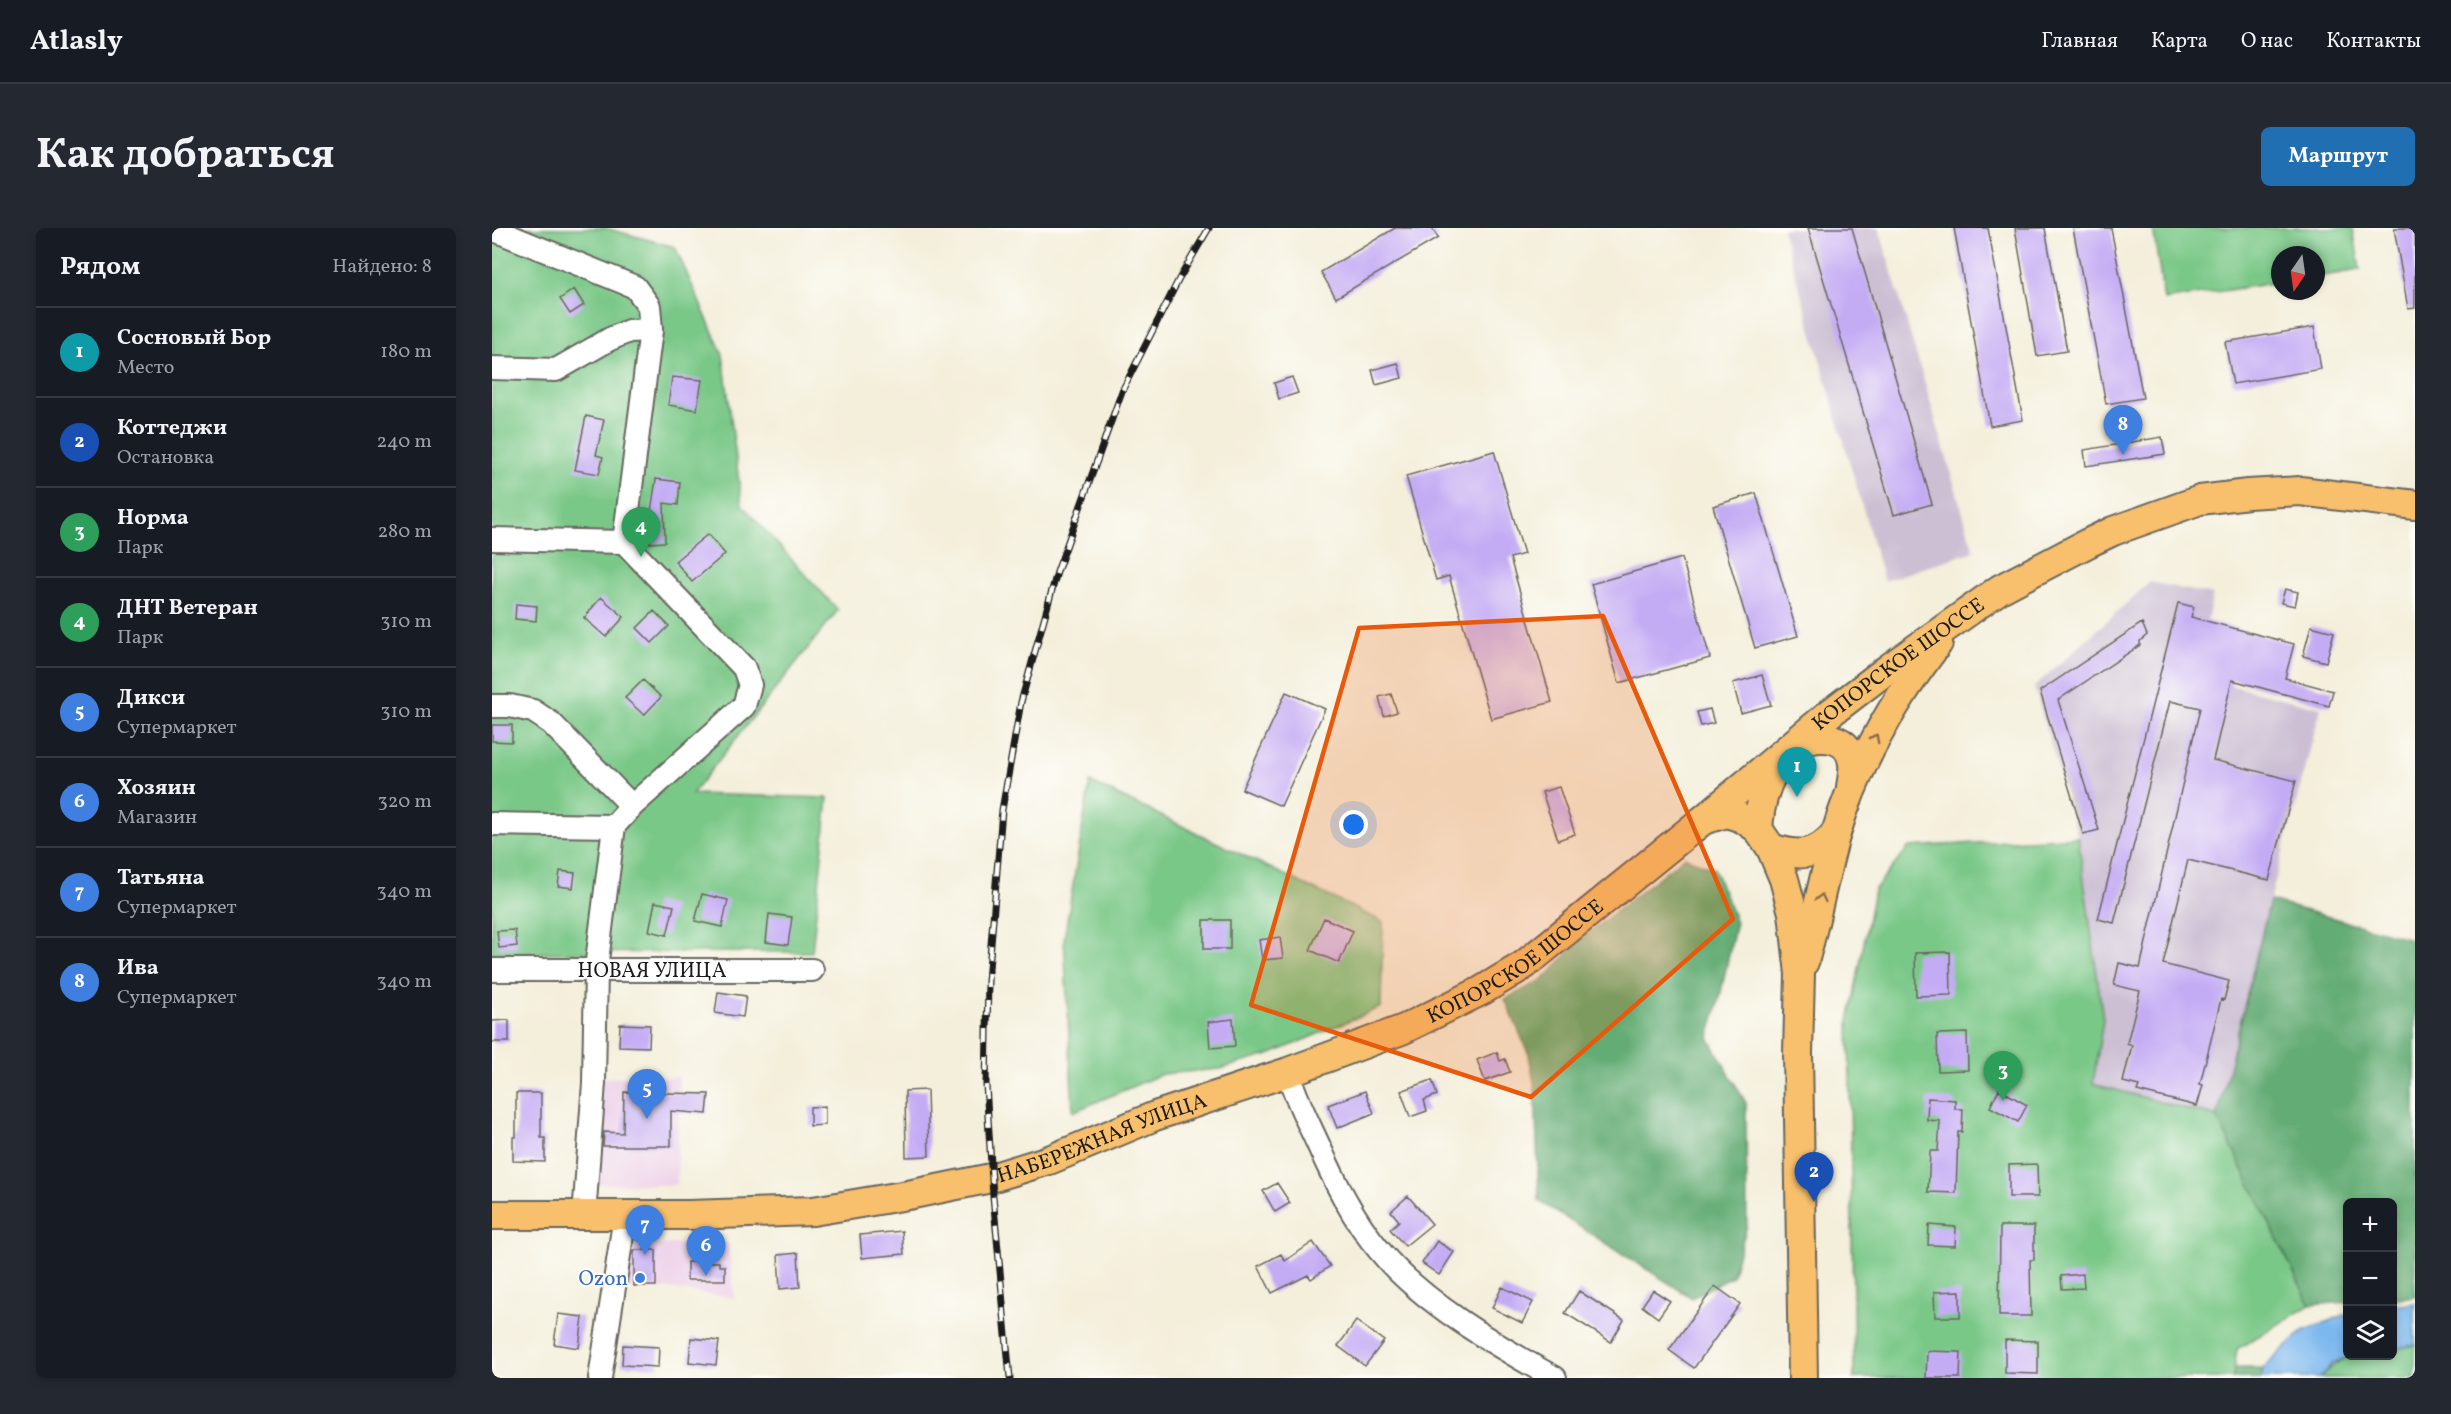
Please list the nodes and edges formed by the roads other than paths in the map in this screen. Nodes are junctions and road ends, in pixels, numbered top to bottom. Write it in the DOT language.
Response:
graph roads {
  1 [pos="492,229"];
  2 [pos="651,330"];
  3 [pos="492,368"];
  4 [pos="2415,505"];
  5 [pos="492,539"];
  6 [pos="624,542"];
  7 [pos="1956,620"];
  8 [pos="492,706"];
  9 [pos="1788,748"];
  10 [pos="1851,791"];
  11 [pos="632,806"];
  12 [pos="1703,820"];
  13 [pos="492,824"];
  14 [pos="614,826"];
  15 [pos="1836,833"];
  16 [pos="1764,838"];
  17 [pos="596,969"];
  18 [pos="492,970"];
  19 [pos="812,970"];
  20 [pos="1800,975"];
  21 [pos="1288,1072"];
  22 [pos="492,1215"];
  23 [pos="584,1216"];
  24 [pos="625,1216"];
  25 [pos="600,1378"];
  26 [pos="1556,1378"];
  27 [pos="1803,1378"];
  1 -- 2 [label="street"];
  2 -- 3 [label="street"];
  2 -- 6 [label="street"];
  4 -- 7 [label="main road, КОПОРСКОЕ ШОССЕ"];
  5 -- 6 [label="street"];
  6 -- 11 [label="street"];
  7 -- 9 [label="main road, КОПОРСКОЕ ШОССЕ"];
  10 -- 7 [label="main road, one-way"];
  8 -- 11 [label="street"];
  9 -- 10 [label="main road"];
  9 -- 12 [label="main road, КОПОРСКОЕ ШОССЕ"];
  9 -- 16 [label="main road"];
  10 -- 15 [label="main road"];
  11 -- 14 [label="street"];
  12 -- 16 [label="main road"];
  12 -- 21 [label="main road, КОПОРСКОЕ ШОССЕ"];
  13 -- 14 [label="street"];
  14 -- 17 [label="street"];
  15 -- 16 [label="main road"];
  20 -- 15 [label="main road, one-way"];
  16 -- 20 [label="main road"];
  17 -- 18 [label="street, НОВАЯ УЛИЦА"];
  17 -- 19 [label="street, НОВАЯ УЛИЦА"];
  17 -- 23 [label="street"];
  20 -- 27 [label="main road"];
  21 -- 24 [label="main road, НАБЕРЕЖНАЯ УЛИЦА"];
  21 -- 26 [label="street"];
  22 -- 23 [label="main road, НАБЕРЕЖНАЯ УЛИЦА"];
  23 -- 24 [label="main road, НАБЕРЕЖНАЯ УЛИЦА"];
  24 -- 25 [label="street"];
}
